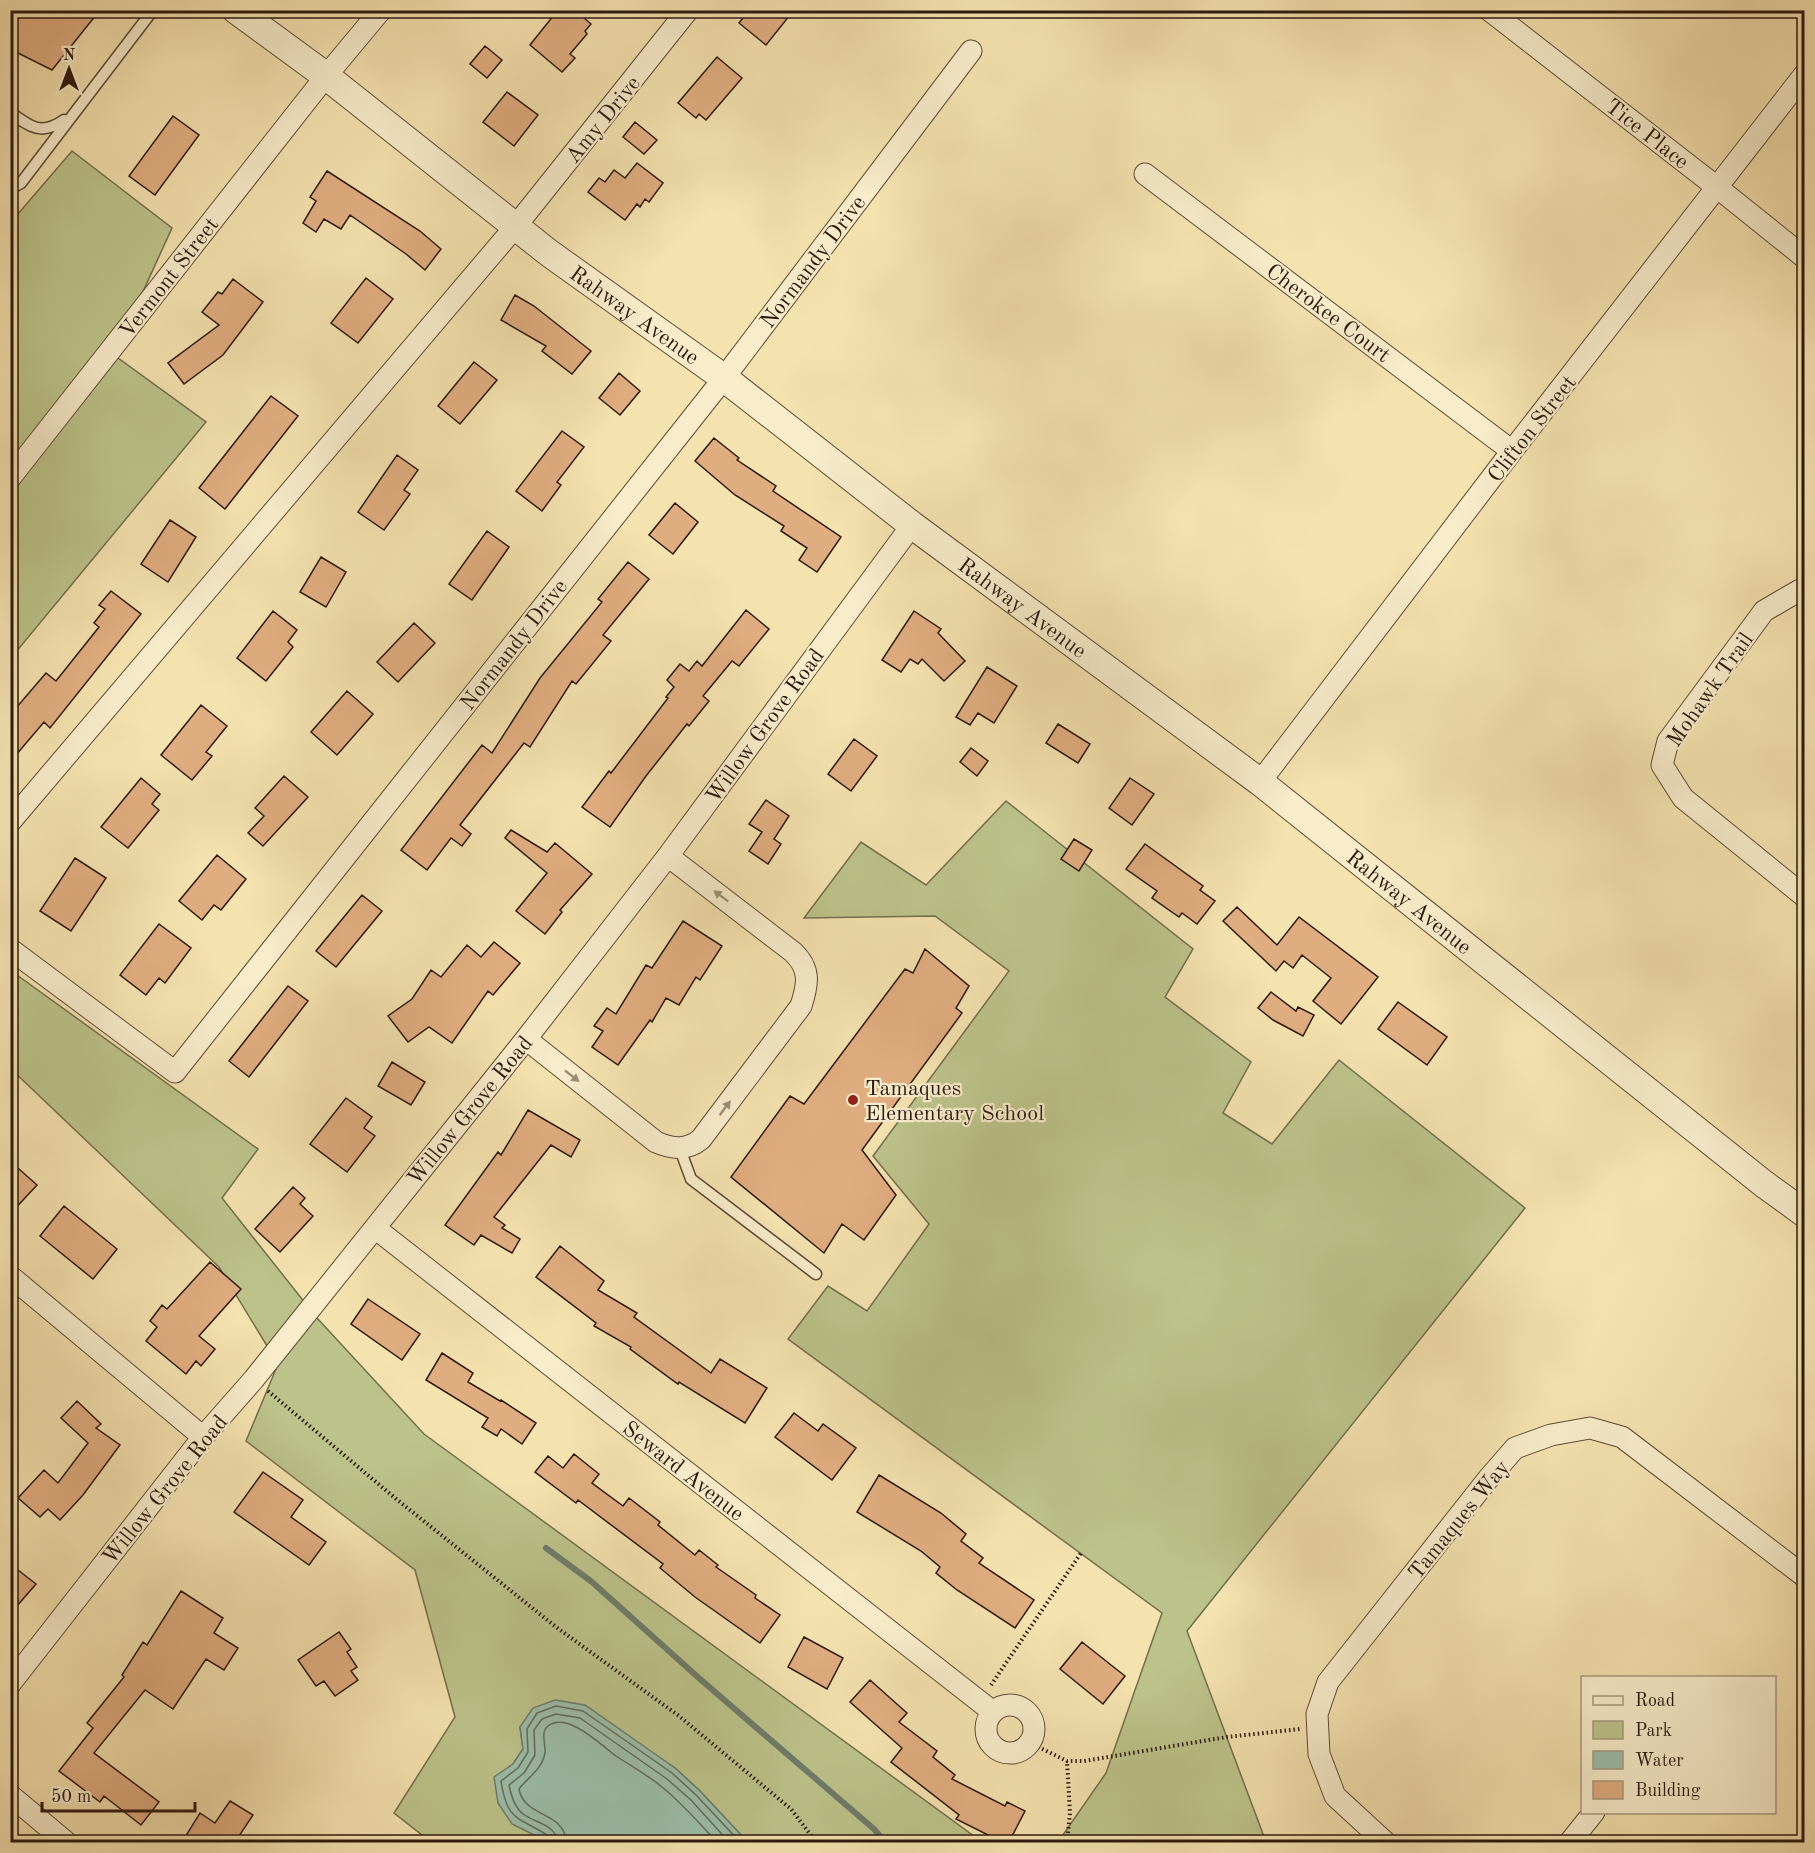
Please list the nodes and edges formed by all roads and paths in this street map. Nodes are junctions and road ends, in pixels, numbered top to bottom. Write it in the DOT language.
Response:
graph roads {
  1 [pos="153,10"];
  2 [pos="236,10"];
  3 [pos="381,10"];
  4 [pos="688,10"];
  5 [pos="1489,10"];
  6 [pos="971,51"];
  7 [pos="326,75"];
  8 [pos="1804,75"];
  9 [pos="10,112"];
  10 [pos="72,115"];
  11 [pos="1145,174"];
  12 [pos="1718,188"];
  13 [pos="10,189"];
  14 [pos="515,227"];
  15 [pos="1804,257"];
  16 [pos="724,378"];
  17 [pos="1512,451"];
  18 [pos="10,478"];
  19 [pos="912,525"];
  20 [pos="1804,591"];
  21 [pos="1260,782"];
  22 [pos="10,822"];
  23 [pos="668,856"];
  24 [pos="1804,896"];
  25 [pos="10,950"];
  26 [pos="526,1040"];
  27 [pos="680,1149"];
  28 [pos="1804,1213"];
  29 [pos="375,1228"];
  30 [pos="816,1274"];
  31 [pos="10,1276"];
  32 [pos="254,1379"];
  33 [pos="203,1437"];
  34 [pos="1081,1553"];
  35 [pos="1804,1576"];
  36 [pos="11,1683"];
  37 [pos="987,1706"];
  38 [pos="1318,1726"];
  39 [pos="1030,1743"];
  40 [pos="1067,1761"];
  41 [pos="10,1795"];
  42 [pos="1592,1814"];
  43 [pos="66,1842"];
  44 [pos="816,1842"];
  45 [pos="1067,1842"];
  46 [pos="1385,1842"];
  47 [pos="1570,1842"];
  1 -- 10 [label="lane"];
  2 -- 7 [label="street, Rahway Avenue"];
  3 -- 7 [label="street, Vermont Street"];
  4 -- 14 [label="street, Amy Drive"];
  5 -- 12 [label="street, Tice Place"];
  6 -- 16 [label="street, Normandy Drive"];
  7 -- 14 [label="street, Rahway Avenue"];
  7 -- 18 [label="street, Vermont Street"];
  8 -- 12 [label="street, Clifton Street"];
  9 -- 10 [label="lane"];
  10 -- 13 [label="lane"];
  11 -- 17 [label="street, Cherokee Court"];
  12 -- 15 [label="street, Tice Place"];
  12 -- 17 [label="street, Clifton Street"];
  14 -- 16 [label="street, Rahway Avenue"];
  14 -- 22 [label="street"];
  16 -- 19 [label="street, Rahway Avenue"];
  16 -- 25 [label="street, Normandy Drive"];
  17 -- 21 [label="street, Clifton Street"];
  19 -- 21 [label="street, Rahway Avenue"];
  19 -- 23 [label="street, Willow Grove Road"];
  20 -- 24 [label="street, Mohawk Trail"];
  21 -- 28 [label="street, Rahway Avenue"];
  23 -- 26 [label="street, Willow Grove Road"];
  27 -- 23 [label="street, one-way"];
  26 -- 27 [label="street, one-way"];
  26 -- 29 [label="street, Willow Grove Road"];
  27 -- 30 [label="lane"];
  29 -- 32 [label="street, Willow Grove Road"];
  29 -- 37 [label="street, Seward Avenue"];
  31 -- 33 [label="street"];
  32 -- 33 [label="street, Willow Grove Road"];
  32 -- 44 [label="path"];
  33 -- 36 [label="street, Willow Grove Road"];
  34 -- 37 [label="path"];
  35 -- 38 [label="street, Tamaques Way"];
  37 -- 39 [label="street"];
  37 -- 39 [label="street"];
  38 -- 40 [label="path"];
  38 -- 46 [label="street, Tamaques Way"];
  39 -- 40 [label="path"];
  40 -- 45 [label="path"];
  41 -- 43 [label="street"];
  42 -- 47 [label="street"];
}
